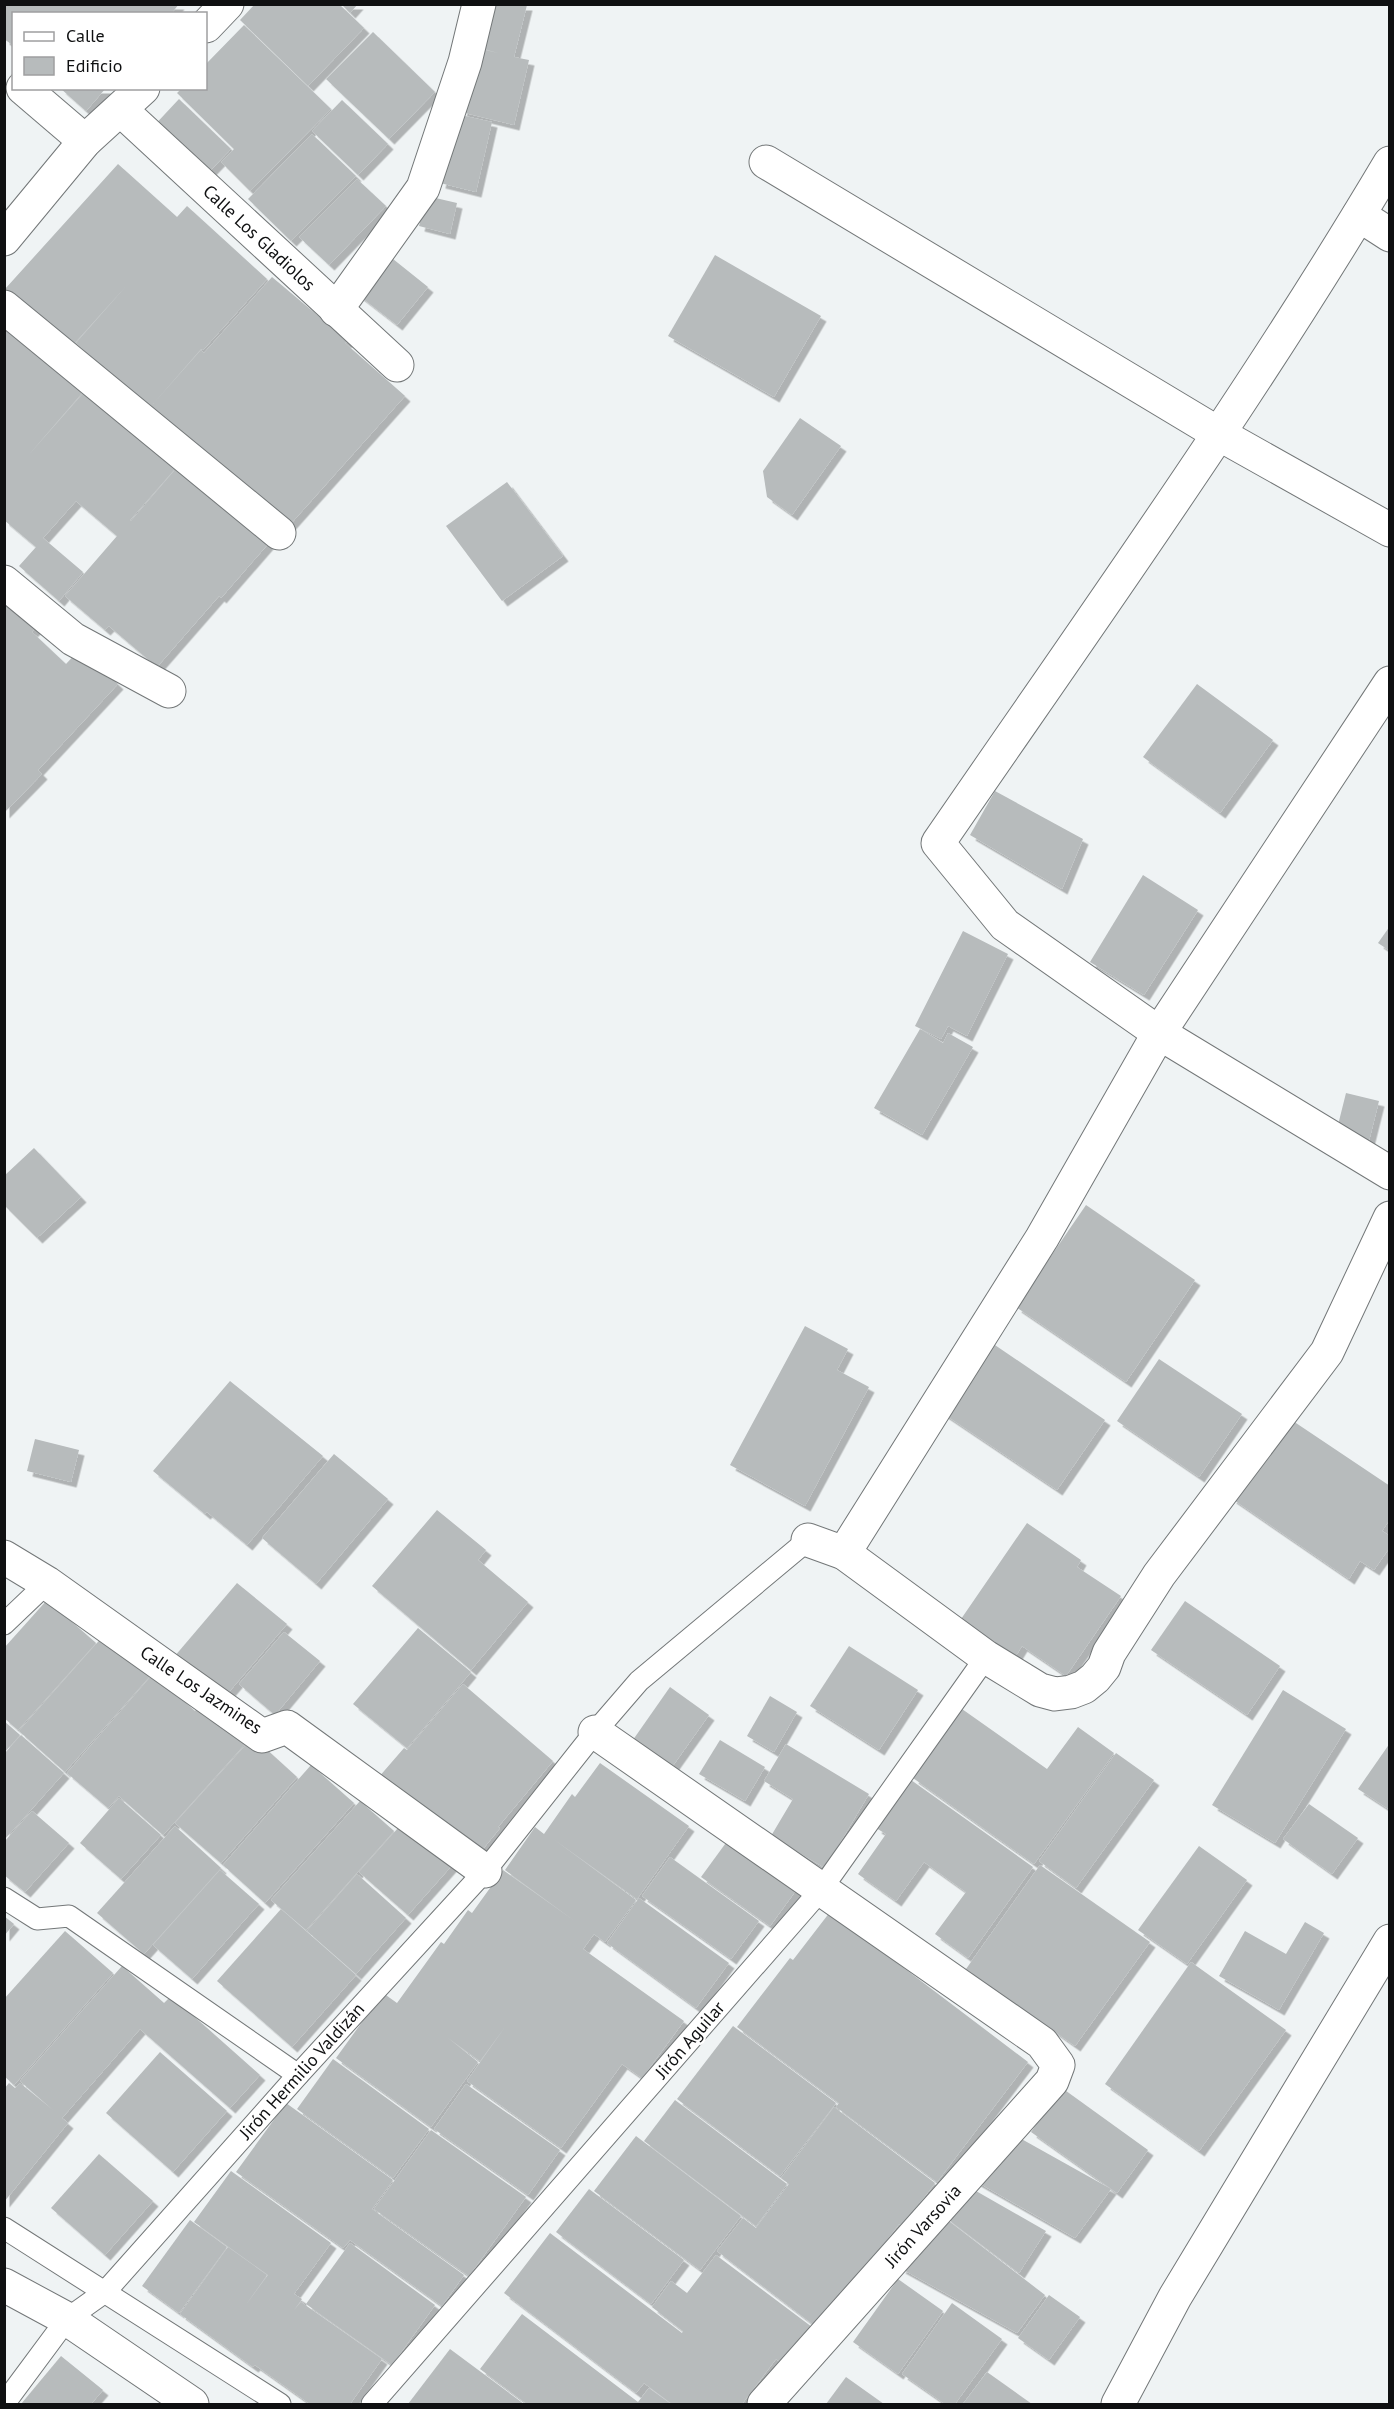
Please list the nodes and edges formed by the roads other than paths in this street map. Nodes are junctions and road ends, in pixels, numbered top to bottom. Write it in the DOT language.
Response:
graph roads {
  1 [pos="227,4"];
  2 [pos="479,4"];
  3 [pos="207,25"];
  4 [pos="25,90"];
  5 [pos="132,99"];
  6 [pos="85,141"];
  7 [pos="766,162"];
  8 [pos="1389,164"];
  9 [pos="1359,215"];
  10 [pos="1389,235"];
  11 [pos="4,239"];
  12 [pos="4,307"];
  13 [pos="336,310"];
  14 [pos="397,365"];
  15 [pos="1219,434"];
  16 [pos="1389,530"];
  17 [pos="279,533"];
  18 [pos="4,582"];
  19 [pos="1389,683"];
  20 [pos="169,691"];
  21 [pos="1159,1033"];
  22 [pos="1389,1173"];
  23 [pos="1389,1218"];
  24 [pos="808,1540"];
  25 [pos="844,1553"];
  26 [pos="4,1557"];
  27 [pos="47,1583"];
  28 [pos="4,1624"];
  29 [pos="986,1657"];
  30 [pos="595,1732"];
  31 [pos="485,1870"];
  32 [pos="820,1891"];
  33 [pos="4,1898"];
  34 [pos="1389,1941"];
  35 [pos="298,2075"];
  36 [pos="4,2228"];
  37 [pos="4,2285"];
  38 [pos="105,2292"];
  39 [pos="67,2319"];
  40 [pos="4,2404"];
  41 [pos="192,2404"];
  42 [pos="280,2404"];
  43 [pos="372,2404"];
  44 [pos="764,2404"];
  45 [pos="1118,2404"];
  1 -- 3 [label="street"];
  2 -- 13 [label="street"];
  4 -- 6 [label="street"];
  5 -- 6 [label="street"];
  5 -- 13 [label="street, Calle Los Gladiolos"];
  6 -- 11 [label="street"];
  7 -- 15 [label="street"];
  8 -- 9 [label="street"];
  9 -- 10 [label="street"];
  9 -- 15 [label="street"];
  12 -- 17 [label="street"];
  13 -- 14 [label="street, Calle Los Gladiolos"];
  15 -- 16 [label="street"];
  15 -- 21 [label="street"];
  18 -- 20 [label="street"];
  19 -- 21 [label="street"];
  21 -- 22 [label="street"];
  21 -- 25 [label="street"];
  23 -- 29 [label="street"];
  24 -- 25 [label="street"];
  24 -- 30 [label="lane, Jirón Hermilio Valdizán"];
  25 -- 29 [label="street"];
  26 -- 27 [label="street, Calle Los Jazmines"];
  27 -- 28 [label="lane"];
  27 -- 31 [label="street, Calle Los Jazmines"];
  29 -- 32 [label="lane, Jirón Aguilar"];
  30 -- 31 [label="lane, Jirón Hermilio Valdizán"];
  30 -- 32 [label="street"];
  31 -- 35 [label="lane, Jirón Hermilio Valdizán"];
  32 -- 43 [label="lane, Jirón Aguilar"];
  32 -- 44 [label="street, Jirón Varsovia"];
  33 -- 35 [label="lane"];
  34 -- 45 [label="street"];
  35 -- 38 [label="lane, Jirón Hermilio Valdizán"];
  36 -- 38 [label="lane"];
  37 -- 39 [label="street"];
  38 -- 39 [label="lane, Jirón Hermilio Valdizán"];
  38 -- 42 [label="lane"];
  39 -- 40 [label="lane, Jirón Hermilio Valdizán"];
  39 -- 41 [label="street"];
}
